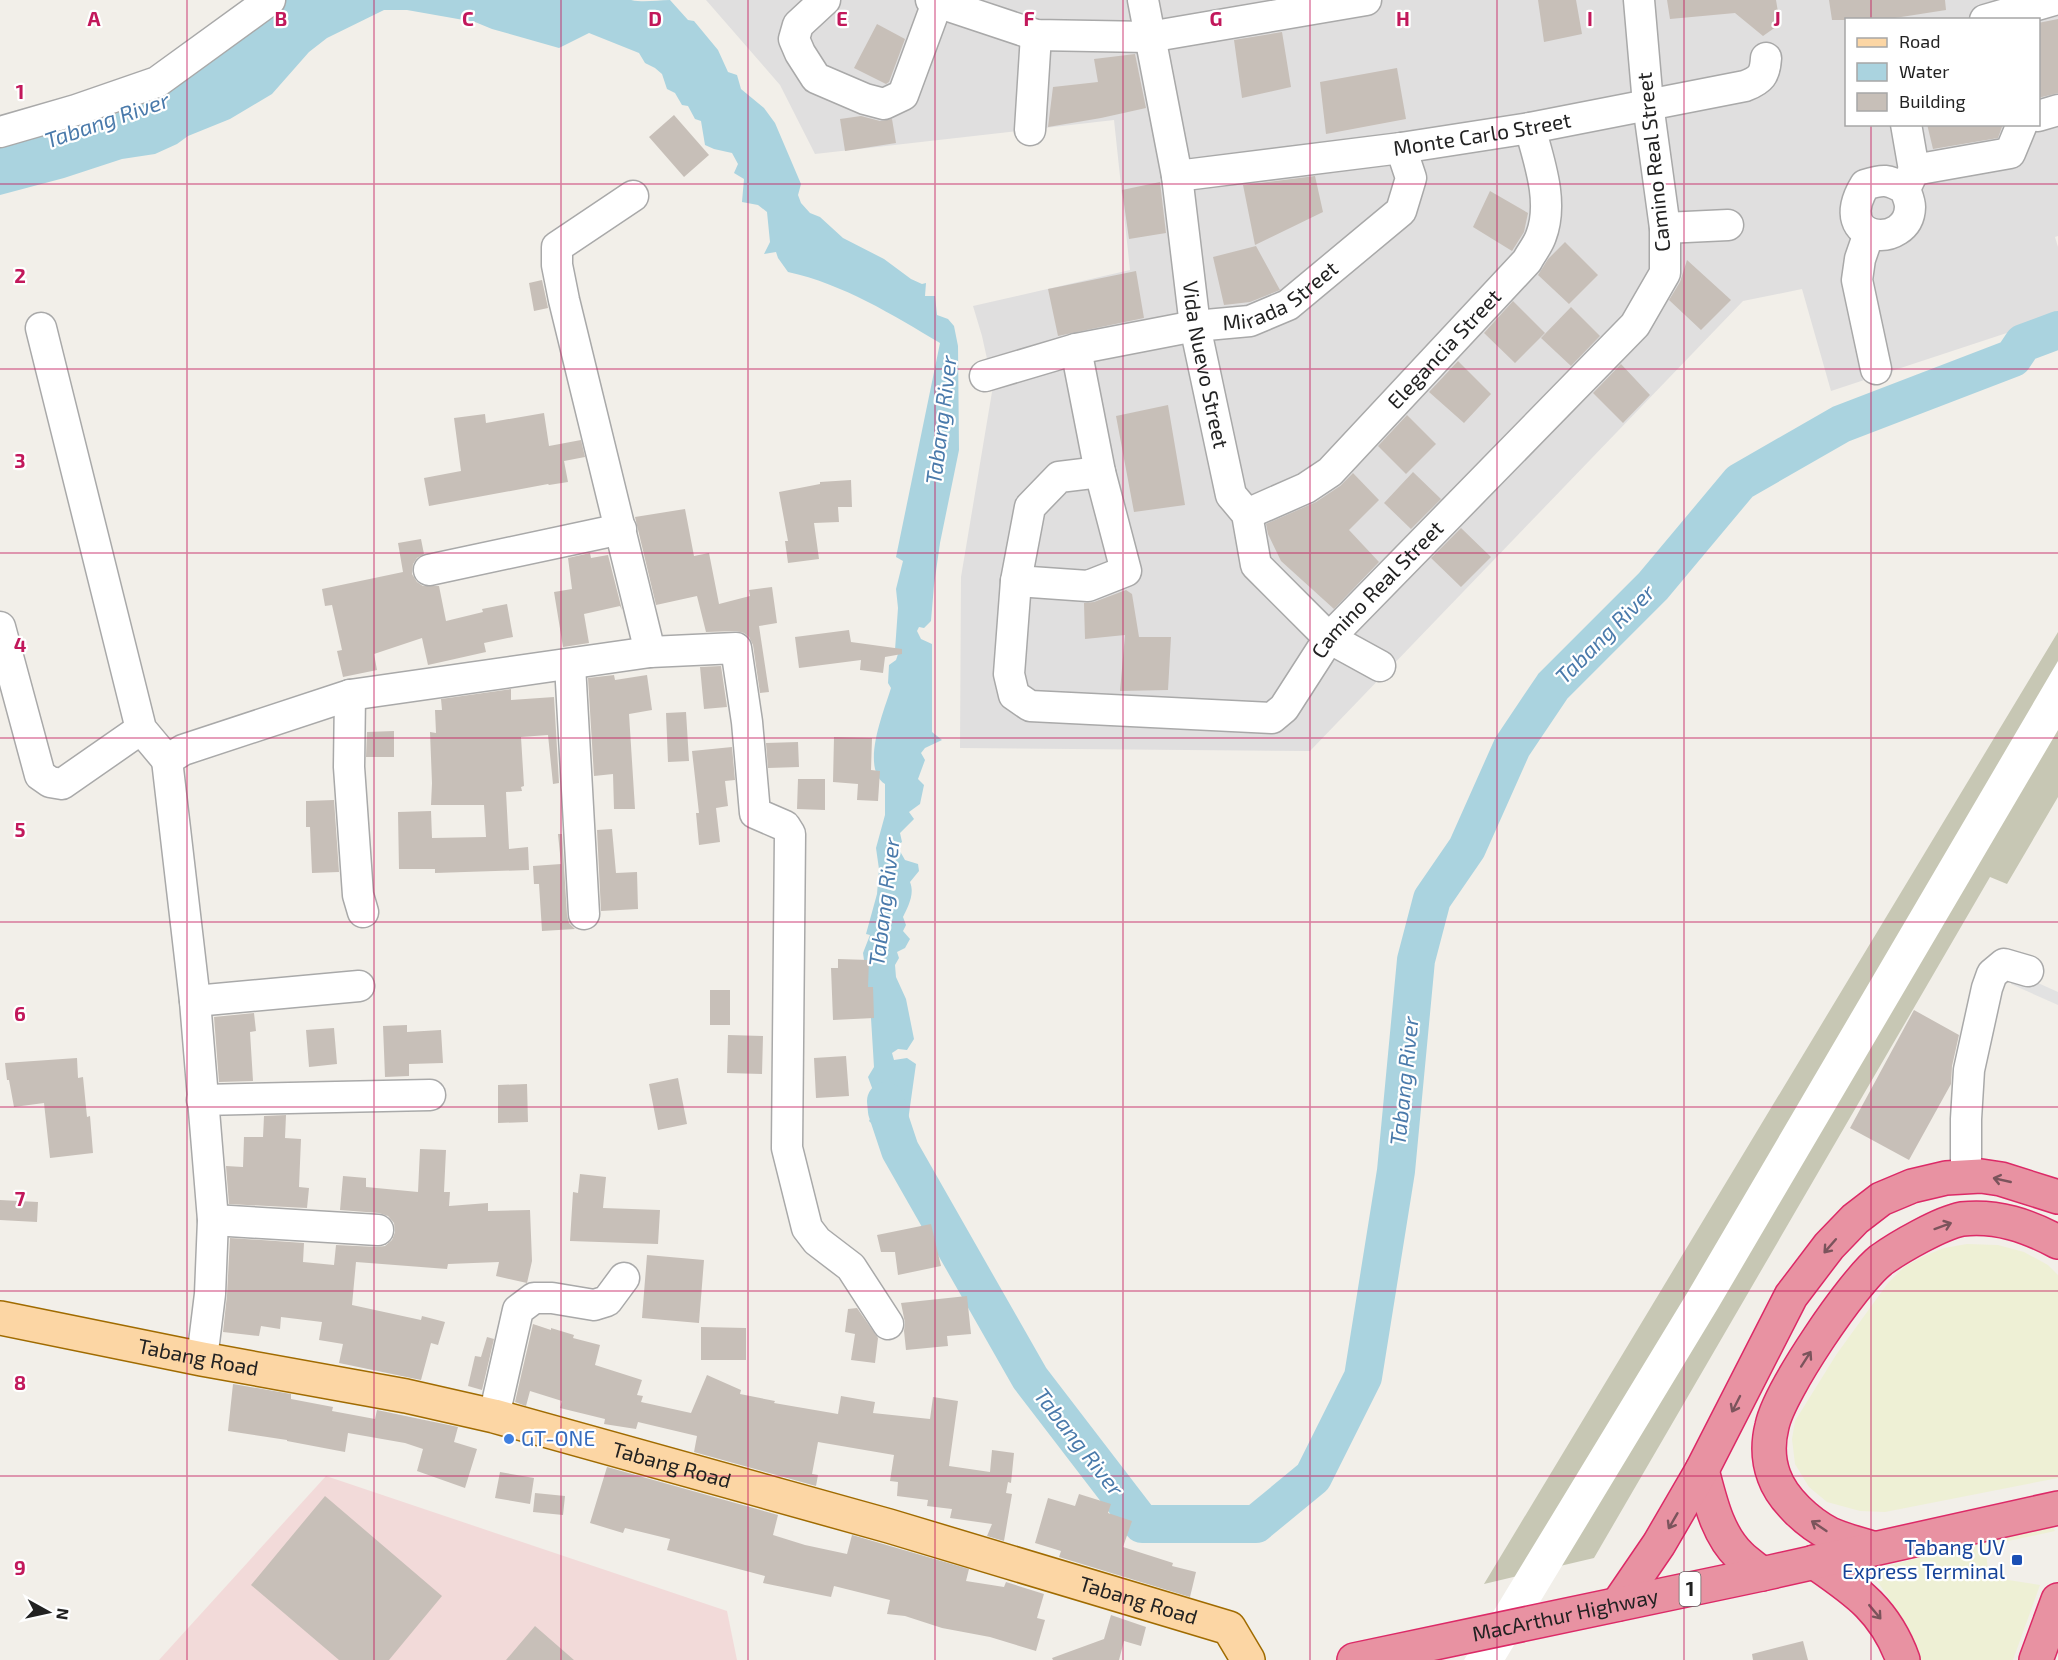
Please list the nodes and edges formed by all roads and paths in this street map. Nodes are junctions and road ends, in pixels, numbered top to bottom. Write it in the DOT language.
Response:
graph roads {
  1 [pos="270,0"];
  2 [pos="825,0"];
  3 [pos="1143,0"];
  4 [pos="1366,0"];
  5 [pos="1639,0"];
  6 [pos="2054,0"];
  7 [pos="934,2"];
  8 [pos="1996,14"];
  9 [pos="1036,35"];
  10 [pos="1149,37"];
  11 [pos="1767,58"];
  12 [pos="1648,104"];
  13 [pos="2058,110"];
  14 [pos="2040,115"];
  15 [pos="1906,126"];
  16 [pos="2021,126"];
  17 [pos="1530,128"];
  18 [pos="1030,130"];
  19 [pos="0,132"];
  20 [pos="1401,148"];
  21 [pos="1177,176"];
  22 [pos="1909,179"];
  23 [pos="633,196"];
  24 [pos="1728,225"];
  25 [pos="1665,228"];
  26 [pos="1869,233"];
  27 [pos="1195,326"];
  28 [pos="41,328"];
  29 [pos="1076,349"];
  30 [pos="1876,369"];
  31 [pos="985,376"];
  32 [pos="1100,472"];
  33 [pos="1247,514"];
  34 [pos="621,529"];
  35 [pos="429,570"];
  36 [pos="1016,581"];
  37 [pos="0,627"];
  38 [pos="1329,638"];
  39 [pos="650,652"];
  40 [pos="570,665"];
  41 [pos="1380,666"];
  42 [pos="350,695"];
  43 [pos="141,729"];
  44 [pos="167,760"];
  45 [pos="363,912"];
  46 [pos="584,914"];
  47 [pos="2028,971"];
  48 [pos="358,986"];
  49 [pos="195,1001"];
  50 [pos="430,1095"];
  51 [pos="202,1100"];
  52 [pos="1966,1177"];
  53 [pos="2058,1197"];
  54 [pos="213,1220"];
  55 [pos="378,1230"];
  56 [pos="2058,1242"];
  57 [pos="624,1278"];
  58 [pos="0,1318"];
  59 [pos="888,1324"];
  60 [pos="202,1359"];
  61 [pos="494,1416"];
  62 [pos="1702,1470"];
  63 [pos="2058,1508"];
  64 [pos="1873,1548"];
  65 [pos="1814,1562"];
  66 [pos="1762,1574"];
  67 [pos="2058,1600"];
  68 [pos="1618,1604"];
  69 [pos="1248,1660"];
  70 [pos="1354,1660"];
  71 [pos="1903,1660"];
  72 [pos="2036,1660"];
  1 -- 19 [label="street"];
  2 -- 7 [label="street"];
  3 -- 10 [label="street, Vida Nuevo Street"];
  4 -- 10 [label="street"];
  5 -- 12 [label="street, Camino Real Street"];
  6 -- 8 [label="street"];
  7 -- 9 [label="street"];
  9 -- 10 [label="street"];
  9 -- 18 [label="street"];
  10 -- 21 [label="street, Vida Nuevo Street"];
  11 -- 12 [label="street, Monte Carlo Street"];
  12 -- 17 [label="street, Monte Carlo Street"];
  12 -- 25 [label="street, Camino Real Street"];
  13 -- 14 [label="street"];
  15 -- 22 [label="street"];
  16 -- 22 [label="street"];
  17 -- 20 [label="street, Monte Carlo Street"];
  17 -- 33 [label="street, Elegancia Street"];
  20 -- 21 [label="street, Monte Carlo Street"];
  20 -- 27 [label="street, Mirada Street"];
  21 -- 27 [label="street, Vida Nuevo Street"];
  22 -- 26 [label="street"];
  22 -- 26 [label="street"];
  23 -- 34 [label="street"];
  24 -- 25 [label="street"];
  25 -- 38 [label="street, Camino Real Street"];
  26 -- 30 [label="street"];
  27 -- 29 [label="street, Mirada Street"];
  27 -- 33 [label="street, Vida Nuevo Street"];
  28 -- 43 [label="street"];
  29 -- 31 [label="street, Mirada Street"];
  29 -- 32 [label="street"];
  32 -- 36 [label="street, Camino Real Street"];
  32 -- 36 [label="street"];
  33 -- 38 [label="street, Vida Nuevo Street"];
  34 -- 35 [label="street"];
  34 -- 39 [label="street"];
  36 -- 38 [label="street, Camino Real Street"];
  37 -- 43 [label="street"];
  38 -- 41 [label="street, Vida Nuevo Street"];
  39 -- 40 [label="street"];
  39 -- 59 [label="street"];
  40 -- 42 [label="street"];
  40 -- 46 [label="street"];
  42 -- 44 [label="street"];
  42 -- 45 [label="street"];
  43 -- 44 [label="street"];
  44 -- 49 [label="street"];
  47 -- 52 [label="street"];
  48 -- 49 [label="street"];
  49 -- 51 [label="street"];
  50 -- 51 [label="street"];
  51 -- 54 [label="street"];
  53 -- 52 [label="highway, one-way"];
  52 -- 62 [label="highway, one-way"];
  54 -- 55 [label="street"];
  54 -- 60 [label="street"];
  64 -- 56 [label="highway, one-way"];
  57 -- 61 [label="street"];
  58 -- 60 [label="main road, Tabang Road"];
  60 -- 61 [label="main road, Tabang Road"];
  61 -- 69 [label="main road, Tabang Road"];
  62 -- 66 [label="highway"];
  62 -- 68 [label="highway, one-way"];
  63 -- 64 [label="highway, MacArthur Highway / 1"];
  64 -- 65 [label="highway, MacArthur Highway / 1"];
  65 -- 66 [label="highway, MacArthur Highway / 1"];
  65 -- 71 [label="highway, one-way"];
  66 -- 68 [label="highway, MacArthur Highway / 1"];
  67 -- 72 [label="highway"];
  68 -- 70 [label="highway, MacArthur Highway / 1"];
}
